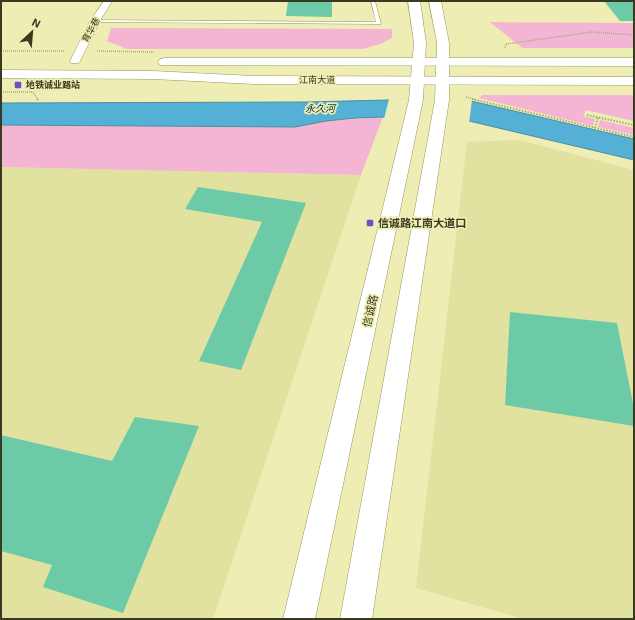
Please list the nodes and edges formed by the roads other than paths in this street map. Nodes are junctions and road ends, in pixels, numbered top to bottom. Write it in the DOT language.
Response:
graph roads {
  1 [pos="108,1"];
  2 [pos="373,1"];
  3 [pos="414,1"];
  4 [pos="435,1"];
  5 [pos="95,21"];
  6 [pos="60,61"];
  7 [pos="75,61"];
  8 [pos="91,61"];
  9 [pos="154,61"];
  10 [pos="419,62"];
  11 [pos="443,62"];
  12 [pos="634,62"];
  13 [pos="1,74"];
  14 [pos="418,81"];
  15 [pos="442,81"];
  16 [pos="634,81"];
  17 [pos="299,619"];
  18 [pos="356,619"];
  1 -- 5 [label="street, 育华巷"];
  2 -- 5 [label="lane"];
  3 -- 10 [label="main road, 信诚路"];
  4 -- 11 [label="main road"];
  5 -- 7 [label="street, 育华巷"];
  6 -- 7 [label="main road"];
  7 -- 8 [label="main road"];
  9 -- 10 [label="main road, 江南大道"];
  10 -- 11 [label="main road, 江南大道"];
  10 -- 14 [label="main road, 信诚路"];
  11 -- 12 [label="main road, 江南大道"];
  11 -- 15 [label="main road"];
  13 -- 14 [label="main road, 江南大道"];
  14 -- 15 [label="main road, 江南大道"];
  14 -- 17 [label="main road, 信诚路"];
  15 -- 16 [label="main road, 江南大道"];
  15 -- 18 [label="main road"];
}
